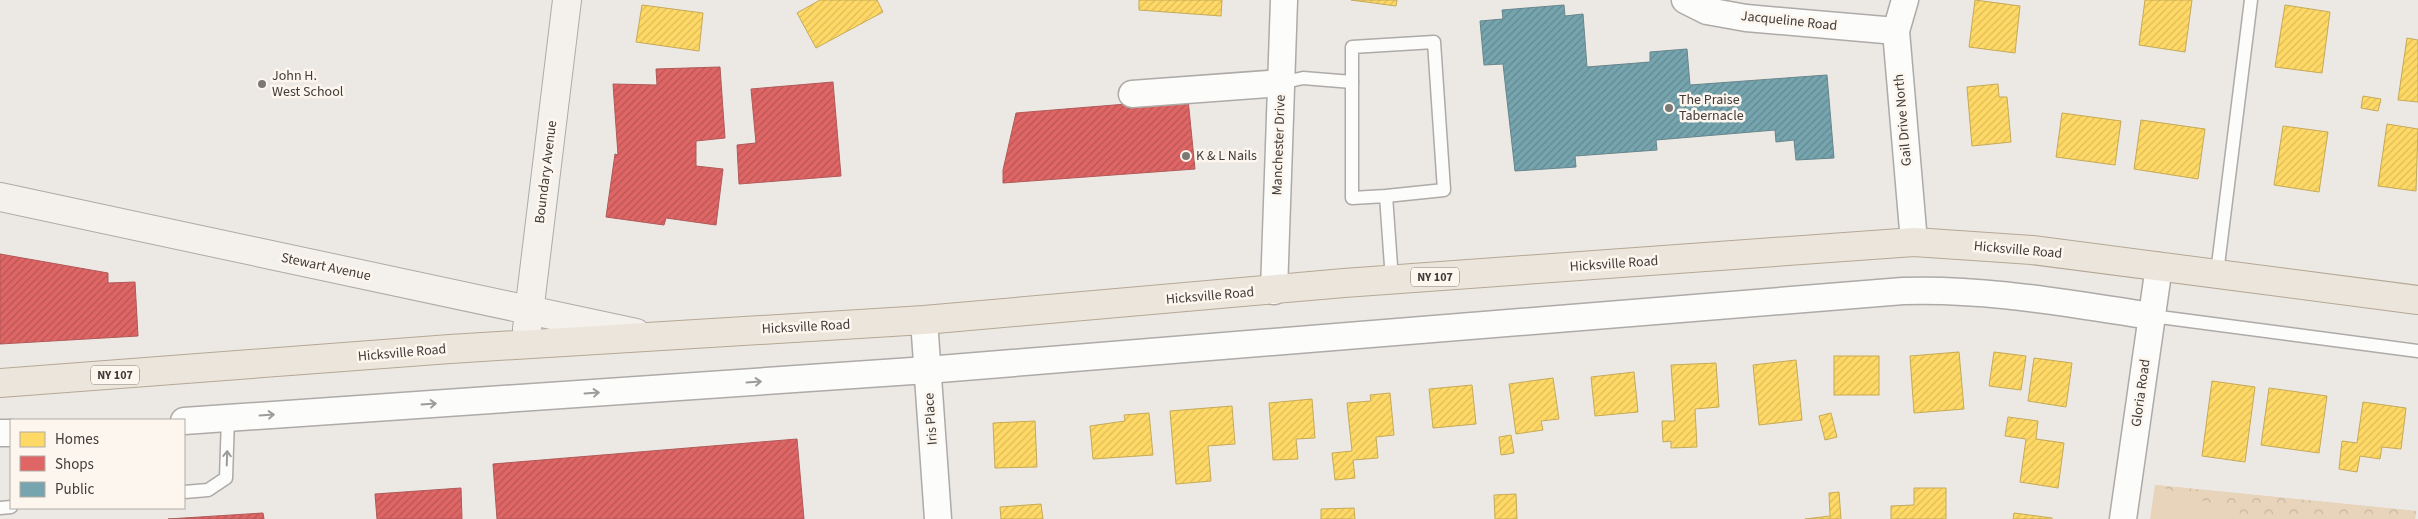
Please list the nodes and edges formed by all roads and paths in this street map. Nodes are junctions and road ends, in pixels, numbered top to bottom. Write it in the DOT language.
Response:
graph roads {
  1 [pos="567,0"];
  2 [pos="1284,0"];
  3 [pos="1685,0"];
  4 [pos="1905,0"];
  5 [pos="2251,0"];
  6 [pos="1896,31"];
  7 [pos="1352,82"];
  8 [pos="1281,83"];
  9 [pos="1132,94"];
  10 [pos="1386,196"];
  11 [pos="0,197"];
  12 [pos="1914,242"];
  13 [pos="2160,266"];
  14 [pos="2218,273"];
  15 [pos="1392,280"];
  16 [pos="1274,291"];
  17 [pos="2418,300"];
  18 [pos="529,312"];
  19 [pos="2152,316"];
  20 [pos="924,320"];
  21 [pos="652,336"];
  22 [pos="525,344"];
  23 [pos="2418,352"];
  24 [pos="927,370"];
  25 [pos="0,383"];
  26 [pos="228,418"];
  27 [pos="185,421"];
  28 [pos="185,492"];
  29 [pos="938,519"];
  30 [pos="2123,519"];
  1 -- 18 [label="main road, Boundary Avenue"];
  2 -- 8 [label="street, Manchester Drive"];
  3 -- 6 [label="street, Jacqueline Road"];
  4 -- 6 [label="street, Gail Drive North"];
  5 -- 14 [label="lane"];
  6 -- 12 [label="street, Gail Drive North"];
  7 -- 8 [label="lane"];
  7 -- 10 [label="lane"];
  7 -- 10 [label="lane"];
  8 -- 9 [label="street"];
  8 -- 16 [label="street, Manchester Drive"];
  10 -- 15 [label="lane"];
  11 -- 18 [label="main road, Stewart Avenue"];
  12 -- 13 [label="main road, Hicksville Road / NY 107"];
  12 -- 15 [label="main road, Hicksville Road / NY 107"];
  13 -- 14 [label="main road, Hicksville Road / NY 107"];
  13 -- 19 [label="street, Gloria Road"];
  14 -- 17 [label="main road, Hicksville Road / NY 107"];
  15 -- 16 [label="main road, Hicksville Road / NY 107"];
  16 -- 20 [label="main road, Hicksville Road / NY 107"];
  18 -- 21 [label="main road, Stewart Avenue"];
  18 -- 22 [label="main road, Boundary Avenue"];
  19 -- 23 [label="lane"];
  19 -- 24 [label="street"];
  19 -- 30 [label="street, Gloria Road"];
  20 -- 21 [label="main road, Hicksville Road / NY 107"];
  20 -- 24 [label="street, Iris Place"];
  21 -- 22 [label="main road, Hicksville Road / NY 107"];
  22 -- 25 [label="main road, Hicksville Road / NY 107"];
  26 -- 24 [label="street, one-way"];
  24 -- 29 [label="street, Iris Place"];
  26 -- 27 [label="street"];
  28 -- 26 [label="lane, one-way"];
}
